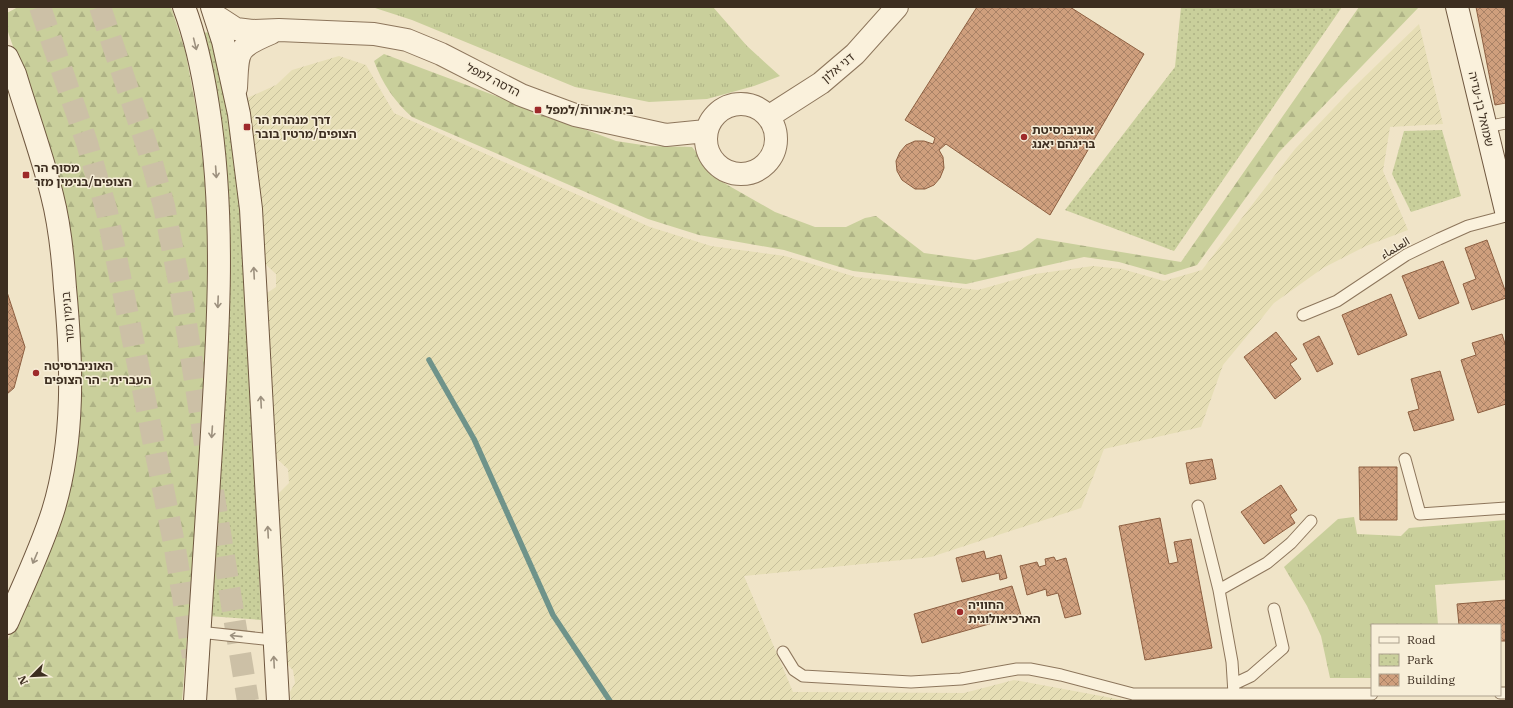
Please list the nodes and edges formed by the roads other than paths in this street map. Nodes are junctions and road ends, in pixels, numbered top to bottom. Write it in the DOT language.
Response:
graph roads {
  1 [pos="184,7"];
  2 [pos="897,7"];
  3 [pos="1458,7"];
  4 [pos="214,11"];
  5 [pos="279,30"];
  6 [pos="7,57"];
  7 [pos="235,95"];
  8 [pos="768,117"];
  9 [pos="1496,125"];
  10 [pos="706,131"];
  11 [pos="1506,211"];
  12 [pos="1506,216"];
  13 [pos="1303,315"];
  14 [pos="1405,459"];
  15 [pos="1198,506"];
  16 [pos="1506,508"];
  17 [pos="1311,521"];
  18 [pos="1220,590"];
  19 [pos="1274,609"];
  20 [pos="7,623"];
  21 [pos="199,632"];
  22 [pos="273,640"];
  23 [pos="783,652"];
  24 [pos="1234,689"];
  25 [pos="1371,694"];
  26 [pos="195,701"];
  27 [pos="278,701"];
  1 -- 21 [label="street, one-way"];
  2 -- 8 [label="street, דני אלון"];
  3 -- 9 [label="street, שמואל בן-עדיה"];
  4 -- 5 [label="street, הדסה למפל"];
  4 -- 7 [label="street"];
  5 -- 7 [label="street, הדסה למפל"];
  5 -- 10 [label="street, הדסה למפל"];
  6 -- 20 [label="street, בנימין מזר, one-way"];
  22 -- 7 [label="street, one-way"];
  8 -- 10 [label="street"];
  8 -- 10 [label="street"];
  9 -- 11 [label="street, שמואל בן-עדיה"];
  12 -- 13 [label="lane, العلماء"];
  14 -- 16 [label="lane"];
  15 -- 18 [label="lane"];
  17 -- 18 [label="lane"];
  18 -- 24 [label="lane"];
  19 -- 24 [label="lane"];
  22 -- 21 [label="lane, one-way"];
  21 -- 26 [label="street"];
  27 -- 22 [label="street, one-way"];
  23 -- 24 [label="lane"];
  24 -- 25 [label="lane"];
}
